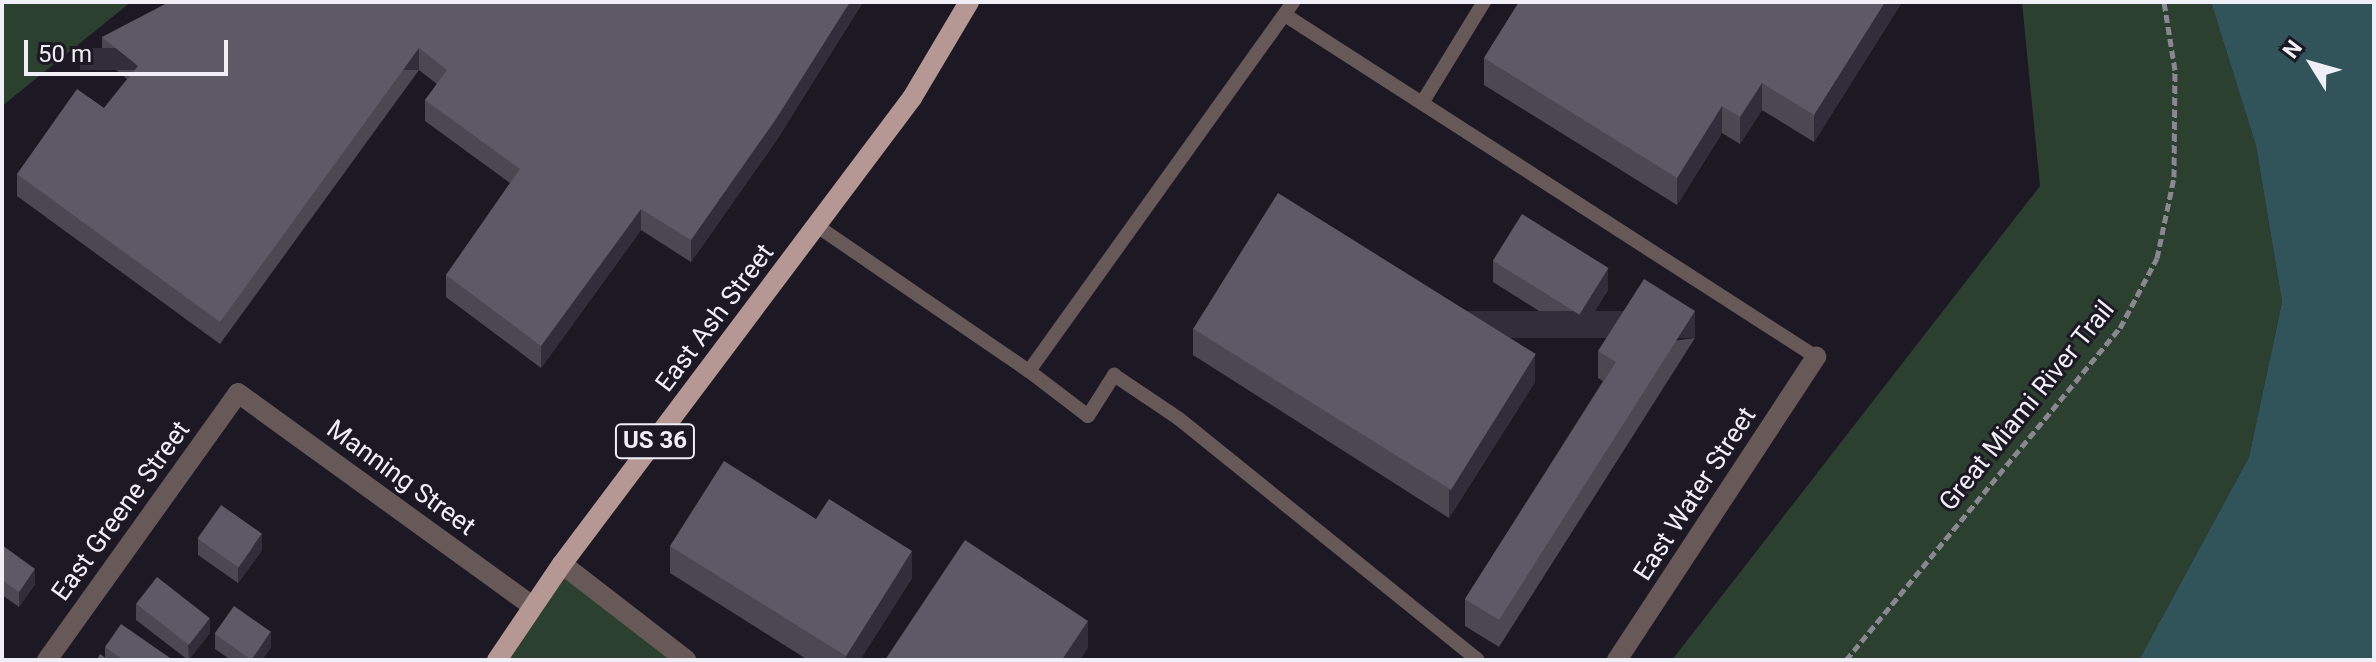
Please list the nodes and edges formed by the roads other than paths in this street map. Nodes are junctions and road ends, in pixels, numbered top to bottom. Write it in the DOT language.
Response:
graph roads {
  1 [pos="969,2"];
  2 [pos="1484,2"];
  3 [pos="1289,8"];
  4 [pos="1422,103"];
  5 [pos="817,226"];
  6 [pos="1816,357"];
  7 [pos="1029,371"];
  8 [pos="238,393"];
  9 [pos="562,564"];
  10 [pos="532,606"];
  11 [pos="47,660"];
  12 [pos="497,660"];
  13 [pos="686,660"];
  14 [pos="1478,660"];
  15 [pos="1617,660"];
  1 -- 5 [label="main road, East Ash Street / US 36"];
  2 -- 4 [label="lane"];
  3 -- 4 [label="lane"];
  3 -- 7 [label="lane"];
  4 -- 6 [label="lane"];
  5 -- 7 [label="lane"];
  5 -- 9 [label="main road, East Ash Street / US 36"];
  6 -- 15 [label="street, East Water Street"];
  7 -- 14 [label="lane"];
  8 -- 10 [label="street, Manning Street"];
  8 -- 11 [label="street, East Greene Street"];
  9 -- 10 [label="main road, East Ash Street / US 36"];
  9 -- 13 [label="street"];
  10 -- 12 [label="main road, East Ash Street / US 36"];
}
